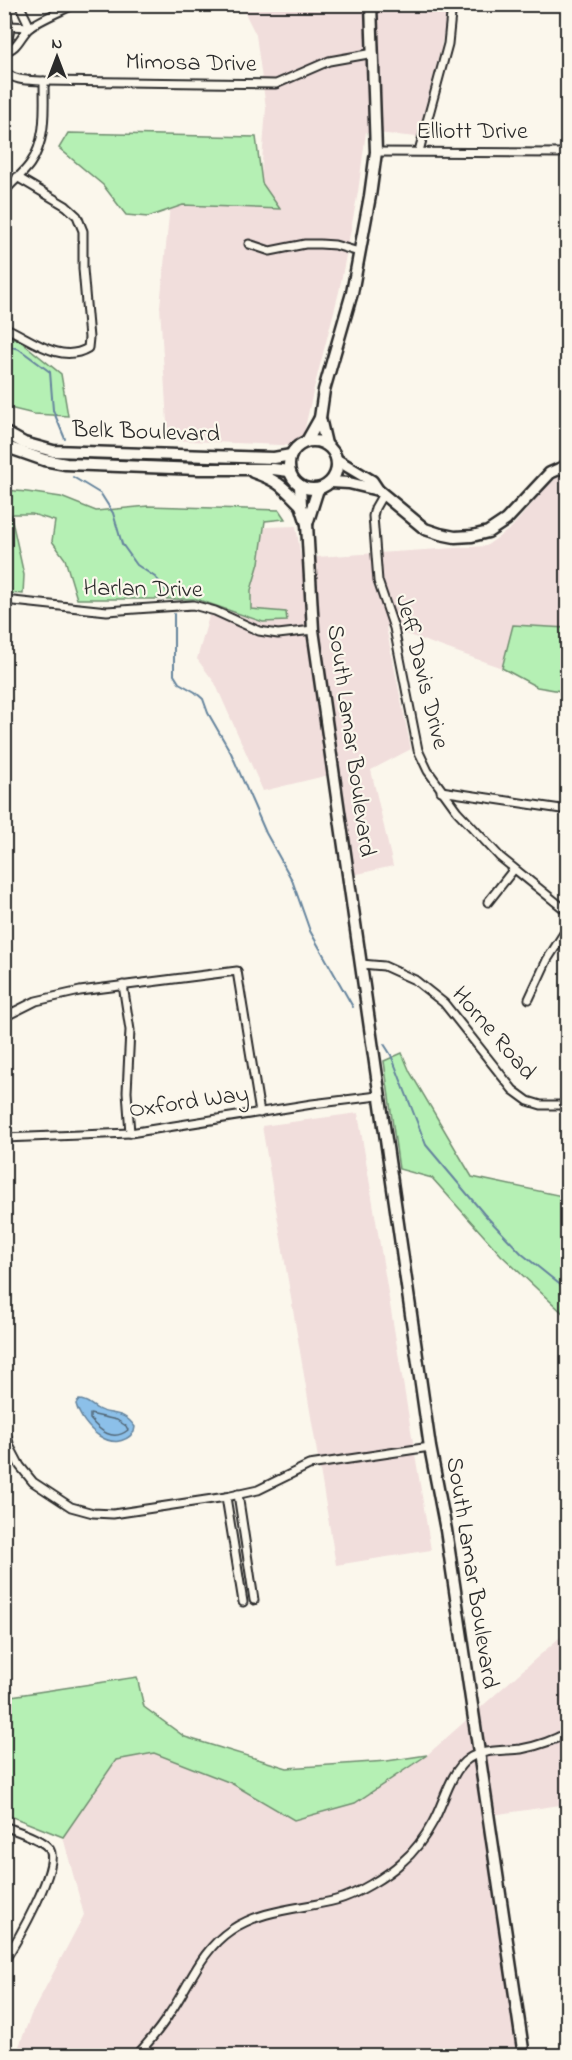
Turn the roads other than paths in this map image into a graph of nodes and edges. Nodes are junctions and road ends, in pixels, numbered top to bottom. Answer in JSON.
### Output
{"nodes":[{"id":1,"x":19,"y":4,"type":"edge"},
{"id":2,"x":75,"y":4,"type":"edge"},
{"id":3,"x":371,"y":4,"type":"edge"},
{"id":4,"x":452,"y":4,"type":"edge"},
{"id":5,"x":4,"y":12,"type":"edge"},
{"id":6,"x":10,"y":26,"type":"junction"},
{"id":7,"x":30,"y":27,"type":"junction"},
{"id":8,"x":4,"y":48,"type":"edge"},
{"id":9,"x":374,"y":53,"type":"junction"},
{"id":10,"x":4,"y":70,"type":"edge"},
{"id":11,"x":44,"y":81,"type":"junction"},
{"id":12,"x":419,"y":151,"type":"junction"},
{"id":13,"x":376,"y":152,"type":"junction"},
{"id":14,"x":567,"y":153,"type":"edge"},
{"id":15,"x":17,"y":177,"type":"junction"},
{"id":16,"x":4,"y":192,"type":"edge"},
{"id":17,"x":249,"y":244,"type":"dead end"},
{"id":18,"x":359,"y":252,"type":"junction"},
{"id":19,"x":4,"y":327,"type":"edge"},
{"id":20,"x":320,"y":418,"type":"junction"},
{"id":21,"x":4,"y":432,"type":"edge"},
{"id":22,"x":307,"y":441,"type":"junction"},
{"id":23,"x":326,"y":444,"type":"junction"},
{"id":24,"x":4,"y":446,"type":"edge"},
{"id":25,"x":291,"y":455,"type":"junction"},
{"id":26,"x":337,"y":460,"type":"junction"},
{"id":27,"x":567,"y":465,"type":"edge"},
{"id":28,"x":241,"y":469,"type":"junction"},
{"id":29,"x":289,"y":471,"type":"junction"},
{"id":30,"x":331,"y":482,"type":"junction"},
{"id":31,"x":300,"y":486,"type":"junction"},
{"id":32,"x":318,"y":489,"type":"junction"},
{"id":33,"x":380,"y":492,"type":"junction"},
{"id":34,"x":301,"y":505,"type":"junction"},
{"id":35,"x":307,"y":524,"type":"junction"},
{"id":36,"x":4,"y":600,"type":"edge"},
{"id":37,"x":313,"y":630,"type":"junction"},
{"id":38,"x":441,"y":791,"type":"junction"},
{"id":39,"x":567,"y":810,"type":"edge"},
{"id":40,"x":514,"y":869,"type":"junction"},
{"id":41,"x":488,"y":902,"type":"dead end"},
{"id":42,"x":567,"y":912,"type":"edge"},
{"id":43,"x":567,"y":927,"type":"edge"},
{"id":44,"x":361,"y":964,"type":"junction"},
{"id":45,"x":123,"y":985,"type":"junction"},
{"id":46,"x":529,"y":999,"type":"dead end"},
{"id":47,"x":4,"y":1017,"type":"edge"},
{"id":48,"x":378,"y":1096,"type":"junction"},
{"id":49,"x":567,"y":1105,"type":"edge"},
{"id":50,"x":260,"y":1113,"type":"junction"},
{"id":51,"x":130,"y":1133,"type":"junction"},
{"id":52,"x":4,"y":1138,"type":"edge"},
{"id":53,"x":4,"y":1425,"type":"edge"},
{"id":54,"x":430,"y":1447,"type":"junction"},
{"id":55,"x":238,"y":1494,"type":"junction"},
{"id":56,"x":226,"y":1497,"type":"junction"},
{"id":57,"x":254,"y":1600,"type":"dead end"},
{"id":58,"x":243,"y":1602,"type":"dead end"},
{"id":59,"x":567,"y":1732,"type":"edge"},
{"id":60,"x":478,"y":1754,"type":"junction"},
{"id":61,"x":4,"y":1826,"type":"edge"},
{"id":62,"x":4,"y":1961,"type":"edge"},
{"id":63,"x":136,"y":2055,"type":"edge"},
{"id":64,"x":524,"y":2055,"type":"edge"}],
"edges":[{"from":1,"to":7,"type":"street"},
{"from":2,"to":7,"type":"street"},
{"from":3,"to":9,"type":"street"},
{"from":4,"to":12,"type":"street"},
{"from":5,"to":6,"type":"street"},
{"from":6,"to":7,"type":"street"},
{"from":6,"to":8,"type":"street"},
{"from":7,"to":8,"type":"street"},
{"from":9,"to":11,"type":"street","name":"Mimosa Drive"},
{"from":9,"to":13,"type":"street"},
{"from":10,"to":11,"type":"street","name":"Mimosa Drive"},
{"from":11,"to":15,"type":"street"},
{"from":12,"to":13,"type":"street","name":"Elliott Drive"},
{"from":12,"to":14,"type":"street","name":"Elliott Drive"},
{"from":13,"to":18,"type":"street"},
{"from":15,"to":16,"type":"street"},
{"from":15,"to":19,"type":"street"},
{"from":17,"to":18,"type":"street"},
{"from":18,"to":20,"type":"street"},
{"from":20,"to":22,"type":"street"},
{"from":20,"to":23,"type":"street"},
{"from":21,"to":25,"type":"street","name":"Belk Boulevard"},
{"from":22,"to":23,"type":"street"},
{"from":22,"to":25,"type":"street"},
{"from":23,"to":26,"type":"street"},
{"from":24,"to":28,"type":"street","name":"Belk Boulevard"},
{"from":25,"to":29,"type":"street"},
{"from":26,"to":30,"type":"street"},
{"from":26,"to":33,"type":"street"},
{"from":27,"to":33,"type":"street"},
{"from":28,"to":29,"type":"street","name":"Belk Boulevard"},
{"from":28,"to":34,"type":"street"},
{"from":29,"to":31,"type":"street"},
{"from":30,"to":32,"type":"street"},
{"from":30,"to":33,"type":"street"},
{"from":31,"to":32,"type":"street"},
{"from":31,"to":34,"type":"street","name":"South Lamar Boulevard"},
{"from":32,"to":35,"type":"street","name":"South Lamar Boulevard"},
{"from":33,"to":38,"type":"street","name":"Jeff Davis Drive"},
{"from":34,"to":35,"type":"street","name":"South Lamar Boulevard"},
{"from":35,"to":37,"type":"street","name":"South Lamar Boulevard"},
{"from":36,"to":37,"type":"street","name":"Harlan Drive"},
{"from":37,"to":44,"type":"street","name":"South Lamar Boulevard"},
{"from":38,"to":39,"type":"street"},
{"from":38,"to":40,"type":"street","name":"Jeff Davis Drive"},
{"from":40,"to":41,"type":"street"},
{"from":40,"to":42,"type":"street","name":"Jeff Davis Drive"},
{"from":43,"to":46,"type":"street"},
{"from":44,"to":48,"type":"street","name":"South Lamar Boulevard"},
{"from":44,"to":49,"type":"street","name":"Horne Road"},
{"from":45,"to":47,"type":"street"},
{"from":45,"to":50,"type":"street"},
{"from":45,"to":51,"type":"street"},
{"from":48,"to":50,"type":"street","name":"Oxford Way"},
{"from":48,"to":54,"type":"street","name":"South Lamar Boulevard"},
{"from":50,"to":51,"type":"street","name":"Oxford Way"},
{"from":51,"to":52,"type":"street","name":"Oxford Way"},
{"from":53,"to":56,"type":"street"},
{"from":54,"to":55,"type":"street"},
{"from":54,"to":60,"type":"street","name":"South Lamar Boulevard"},
{"from":55,"to":56,"type":"street"},
{"from":55,"to":57,"type":"street"},
{"from":56,"to":58,"type":"street"},
{"from":59,"to":60,"type":"street"},
{"from":60,"to":63,"type":"street"},
{"from":60,"to":64,"type":"street","name":"South Lamar Boulevard"},
{"from":61,"to":62,"type":"street"}]}
